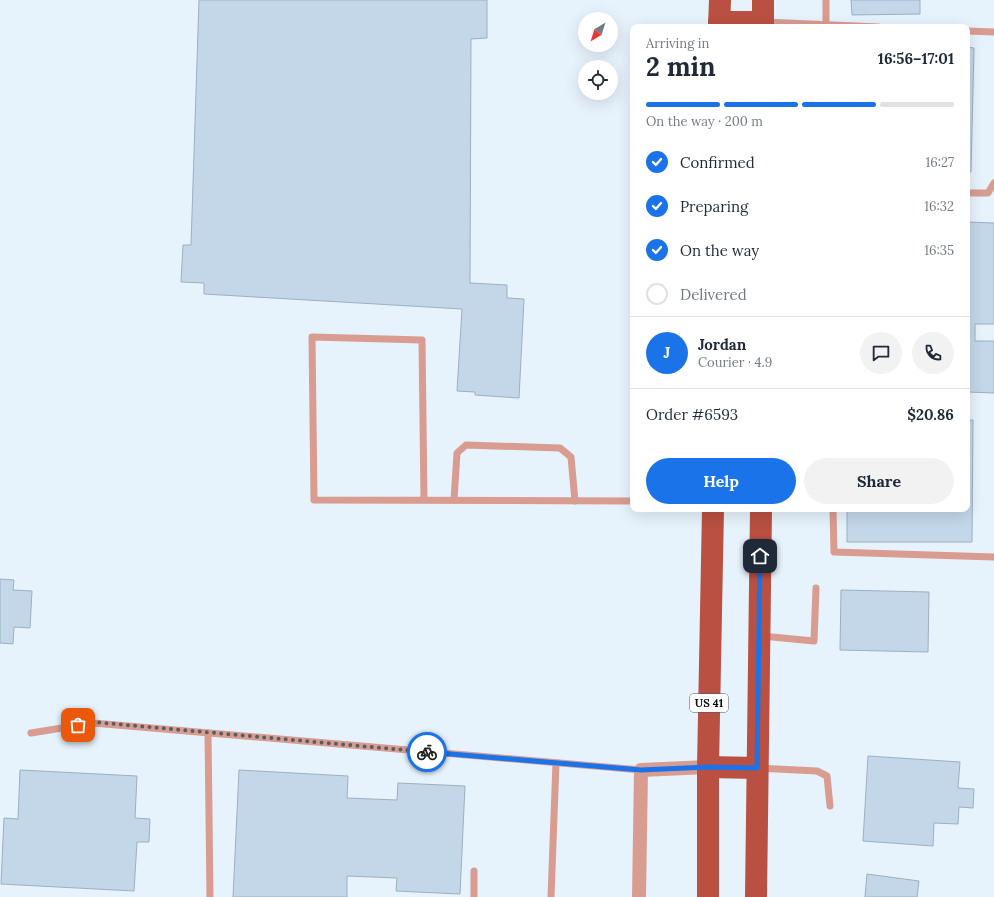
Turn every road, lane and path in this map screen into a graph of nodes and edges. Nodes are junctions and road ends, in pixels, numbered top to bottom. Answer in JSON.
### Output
{"nodes":[{"id":1,"x":720,"y":0,"type":"edge"},
{"id":2,"x":763,"y":0,"type":"edge"},
{"id":3,"x":826,"y":0,"type":"edge"},
{"id":4,"x":719,"y":24,"type":"edge"},
{"id":5,"x":763,"y":24,"type":"edge"},
{"id":6,"x":826,"y":24,"type":"edge"},
{"id":7,"x":970,"y":31,"type":"edge"},
{"id":8,"x":994,"y":32,"type":"edge"},
{"id":9,"x":994,"y":183,"type":"edge"},
{"id":10,"x":970,"y":193,"type":"edge"},
{"id":11,"x":991,"y":195,"type":"edge"},
{"id":12,"x":424,"y":500,"type":"junction"},
{"id":13,"x":454,"y":500,"type":"junction"},
{"id":14,"x":575,"y":501,"type":"junction"},
{"id":15,"x":630,"y":501,"type":"edge"},
{"id":16,"x":713,"y":512,"type":"edge"},
{"id":17,"x":761,"y":512,"type":"edge"},
{"id":18,"x":833,"y":512,"type":"edge"},
{"id":19,"x":994,"y":557,"type":"edge"},
{"id":20,"x":816,"y":588,"type":"dead end"},
{"id":21,"x":759,"y":636,"type":"junction"},
{"id":22,"x":31,"y":733,"type":"dead end"},
{"id":23,"x":208,"y":733,"type":"junction"},
{"id":24,"x":556,"y":763,"type":"junction"},
{"id":25,"x":708,"y":767,"type":"junction"},
{"id":26,"x":757,"y":768,"type":"junction"},
{"id":27,"x":641,"y":770,"type":"junction"},
{"id":28,"x":830,"y":806,"type":"dead end"},
{"id":29,"x":474,"y":871,"type":"dead end"},
{"id":30,"x":210,"y":897,"type":"edge"},
{"id":31,"x":474,"y":897,"type":"edge"},
{"id":32,"x":551,"y":897,"type":"edge"},
{"id":33,"x":639,"y":897,"type":"edge"},
{"id":34,"x":708,"y":897,"type":"edge"},
{"id":35,"x":756,"y":897,"type":"edge"}],
"edges":[{"from":1,"to":4,"type":"main road"},
{"from":2,"to":5,"type":"main road"},
{"from":3,"to":6,"type":"lane"},
{"from":7,"to":8,"type":"lane"},
{"from":9,"to":11,"type":"lane"},
{"from":10,"to":11,"type":"lane"},
{"from":12,"to":12,"type":"lane"},
{"from":12,"to":13,"type":"lane"},
{"from":13,"to":14,"type":"lane"},
{"from":13,"to":14,"type":"lane"},
{"from":14,"to":15,"type":"lane"},
{"from":16,"to":25,"type":"main road","number":"US 41"},
{"from":17,"to":21,"type":"main road"},
{"from":18,"to":19,"type":"lane"},
{"from":20,"to":21,"type":"lane"},
{"from":21,"to":26,"type":"main road"},
{"from":22,"to":23,"type":"lane"},
{"from":23,"to":24,"type":"lane"},
{"from":23,"to":30,"type":"lane"},
{"from":24,"to":27,"type":"lane"},
{"from":24,"to":32,"type":"lane"},
{"from":25,"to":26,"type":"main road"},
{"from":25,"to":27,"type":"street"},
{"from":25,"to":34,"type":"main road","number":"US 41"},
{"from":26,"to":28,"type":"lane"},
{"from":26,"to":35,"type":"main road"},
{"from":27,"to":33,"type":"street"},
{"from":29,"to":31,"type":"lane"}]}
